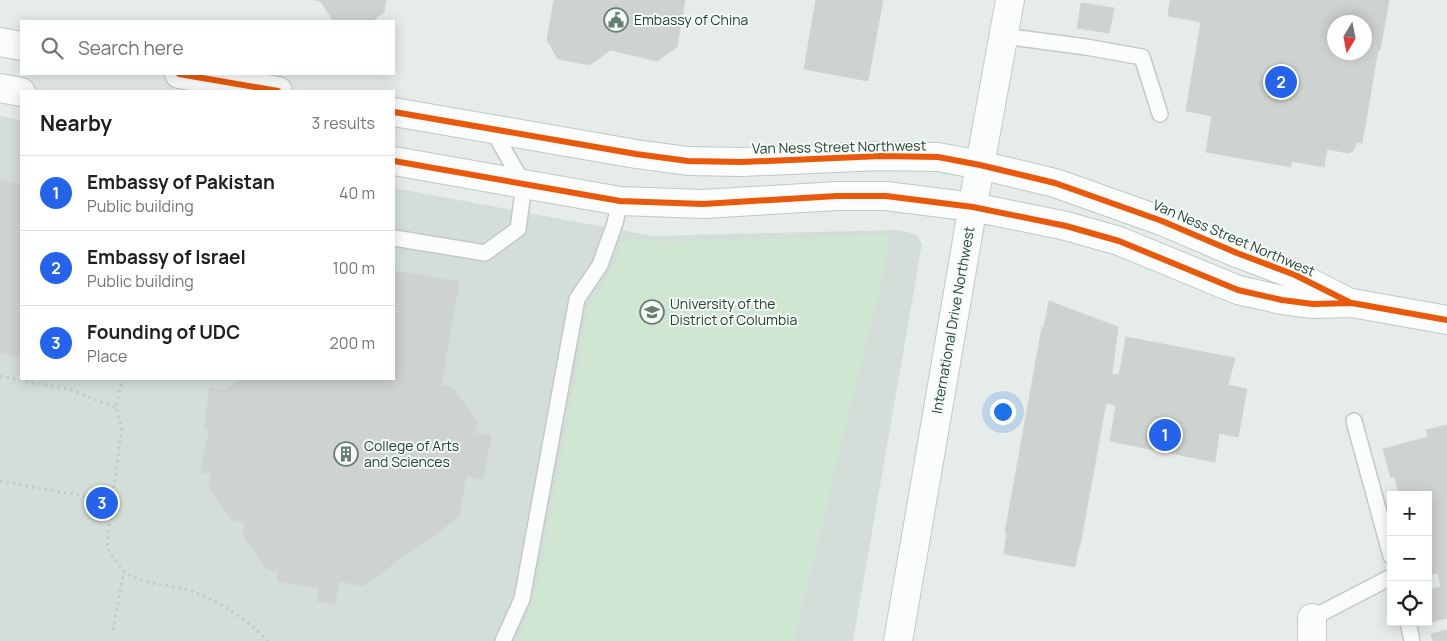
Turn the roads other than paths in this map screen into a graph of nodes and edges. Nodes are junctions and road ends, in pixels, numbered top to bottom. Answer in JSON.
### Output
{"nodes":[{"id":1,"x":1010,"y":0,"type":"edge"},
{"id":2,"x":1004,"y":36,"type":"junction"},
{"id":3,"x":0,"y":42,"type":"edge"},
{"id":4,"x":20,"y":46,"type":"edge"},
{"id":5,"x":185,"y":75,"type":"edge"},
{"id":6,"x":0,"y":88,"type":"edge"},
{"id":7,"x":272,"y":90,"type":"edge"},
{"id":8,"x":20,"y":92,"type":"edge"},
{"id":9,"x":395,"y":112,"type":"edge"},
{"id":10,"x":1160,"y":114,"type":"dead end"},
{"id":11,"x":492,"y":129,"type":"junction"},
{"id":12,"x":395,"y":161,"type":"edge"},
{"id":13,"x":980,"y":165,"type":"junction"},
{"id":14,"x":524,"y":185,"type":"junction"},
{"id":15,"x":620,"y":201,"type":"junction"},
{"id":16,"x":973,"y":207,"type":"junction"},
{"id":17,"x":395,"y":238,"type":"edge"},
{"id":18,"x":1352,"y":303,"type":"junction"},
{"id":19,"x":1447,"y":320,"type":"edge"},
{"id":20,"x":1354,"y":421,"type":"dead end"},
{"id":21,"x":1387,"y":541,"type":"edge"},
{"id":22,"x":1387,"y":579,"type":"edge"},
{"id":23,"x":1409,"y":626,"type":"edge"},
{"id":24,"x":1312,"y":629,"type":"edge"},
{"id":25,"x":503,"y":641,"type":"edge"},
{"id":26,"x":898,"y":641,"type":"edge"},
{"id":27,"x":1412,"y":641,"type":"edge"}],
"edges":[{"from":1,"to":2,"type":"main road","name":"International Drive Northwest"},
{"from":2,"to":10,"type":"lane"},
{"from":2,"to":13,"type":"main road","name":"International Drive Northwest"},
{"from":3,"to":4,"type":"main road"},
{"from":5,"to":7,"type":"main road"},
{"from":6,"to":8,"type":"main road"},
{"from":9,"to":11,"type":"main road","name":"Van Ness Street Northwest"},
{"from":11,"to":13,"type":"main road","name":"Van Ness Street Northwest"},
{"from":11,"to":14,"type":"lane"},
{"from":12,"to":14,"type":"main road","name":"Van Ness Street Northwest"},
{"from":13,"to":16,"type":"main road","name":"International Drive Northwest"},
{"from":13,"to":18,"type":"main road","name":"Van Ness Street Northwest"},
{"from":14,"to":15,"type":"main road","name":"Van Ness Street Northwest"},
{"from":14,"to":17,"type":"lane"},
{"from":15,"to":16,"type":"main road","name":"Van Ness Street Northwest"},
{"from":15,"to":25,"type":"lane"},
{"from":16,"to":18,"type":"main road","name":"Van Ness Street Northwest"},
{"from":16,"to":26,"type":"main road","name":"International Drive Northwest"},
{"from":18,"to":19,"type":"main road","name":"Van Ness Street Northwest"},
{"from":20,"to":21,"type":"lane"},
{"from":22,"to":24,"type":"lane"},
{"from":23,"to":27,"type":"lane"}]}
